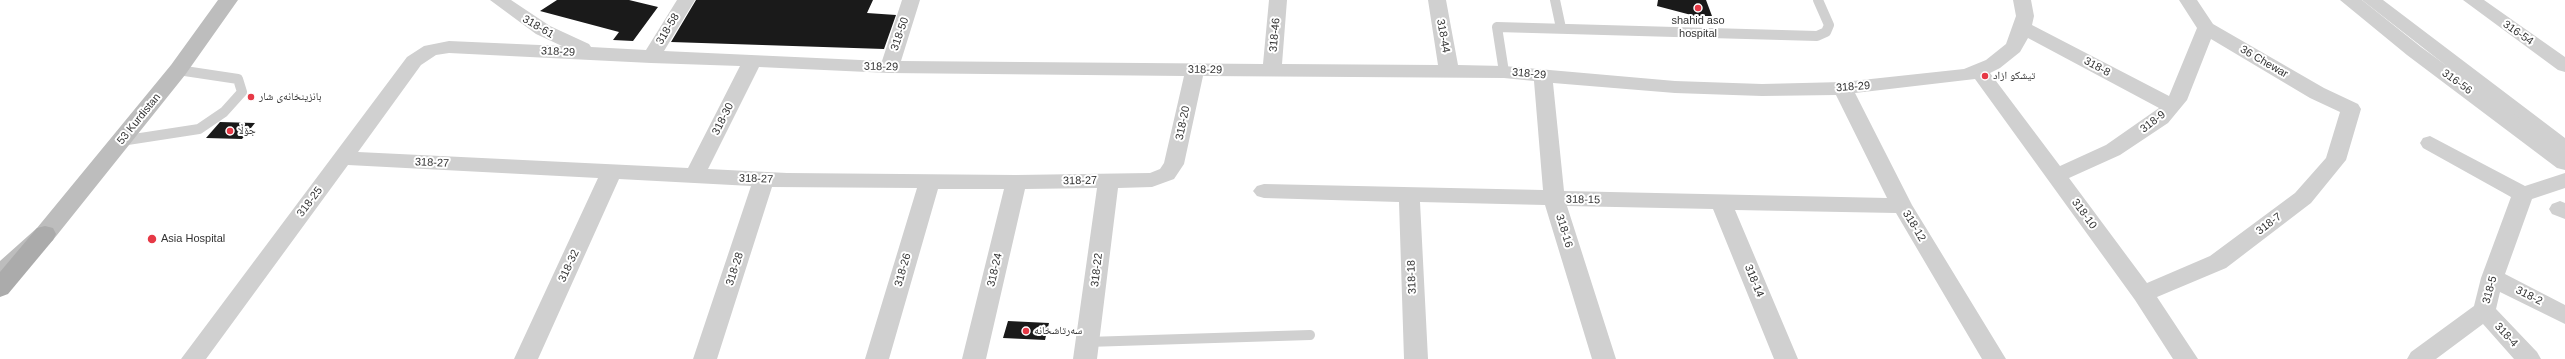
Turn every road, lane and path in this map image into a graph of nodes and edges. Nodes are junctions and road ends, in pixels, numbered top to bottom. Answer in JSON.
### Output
{"nodes":[{"id":1,"x":228,"y":0,"type":"edge"},
{"id":2,"x":499,"y":0,"type":"edge"},
{"id":3,"x":686,"y":0,"type":"edge"},
{"id":4,"x":912,"y":0,"type":"edge"},
{"id":5,"x":1278,"y":0,"type":"edge"},
{"id":6,"x":1437,"y":0,"type":"edge"},
{"id":7,"x":1555,"y":0,"type":"edge"},
{"id":8,"x":1818,"y":0,"type":"edge"},
{"id":9,"x":2022,"y":0,"type":"edge"},
{"id":10,"x":2188,"y":0,"type":"edge"},
{"id":11,"x":2350,"y":0,"type":"edge"},
{"id":12,"x":2371,"y":0,"type":"edge"},
{"id":13,"x":2472,"y":0,"type":"edge"},
{"id":14,"x":1561,"y":28,"type":"junction"},
{"id":15,"x":2022,"y":28,"type":"junction"},
{"id":16,"x":2206,"y":28,"type":"junction"},
{"id":17,"x":431,"y":50,"type":"joint"},
{"id":18,"x":628,"y":56,"type":"junction"},
{"id":19,"x":651,"y":57,"type":"junction"},
{"id":20,"x":752,"y":62,"type":"junction"},
{"id":21,"x":2565,"y":66,"type":"edge"},
{"id":22,"x":889,"y":67,"type":"junction"},
{"id":23,"x":178,"y":70,"type":"junction"},
{"id":24,"x":1194,"y":70,"type":"junction"},
{"id":25,"x":1272,"y":71,"type":"junction"},
{"id":26,"x":1979,"y":71,"type":"junction"},
{"id":27,"x":1449,"y":72,"type":"junction"},
{"id":28,"x":1504,"y":72,"type":"junction"},
{"id":29,"x":1543,"y":75,"type":"junction"},
{"id":30,"x":1843,"y":88,"type":"junction"},
{"id":31,"x":2172,"y":106,"type":"junction"},
{"id":32,"x":2351,"y":109,"type":"joint"},
{"id":33,"x":120,"y":142,"type":"junction"},
{"id":34,"x":2430,"y":143,"type":"dead end"},
{"id":35,"x":2565,"y":148,"type":"edge"},
{"id":36,"x":344,"y":158,"type":"junction"},
{"id":37,"x":2565,"y":162,"type":"edge"},
{"id":38,"x":611,"y":172,"type":"junction"},
{"id":39,"x":1167,"y":174,"type":"joint"},
{"id":40,"x":694,"y":176,"type":"junction"},
{"id":41,"x":2056,"y":176,"type":"junction"},
{"id":42,"x":764,"y":179,"type":"junction"},
{"id":43,"x":2565,"y":180,"type":"edge"},
{"id":44,"x":1108,"y":181,"type":"junction"},
{"id":45,"x":929,"y":182,"type":"junction"},
{"id":46,"x":1016,"y":182,"type":"junction"},
{"id":47,"x":1264,"y":190,"type":"dead end"},
{"id":48,"x":2523,"y":194,"type":"junction"},
{"id":49,"x":1409,"y":195,"type":"junction"},
{"id":50,"x":1554,"y":199,"type":"junction"},
{"id":51,"x":1721,"y":202,"type":"junction"},
{"id":52,"x":1902,"y":206,"type":"junction"},
{"id":53,"x":45,"y":234,"type":"junction"},
{"id":54,"x":0,"y":266,"type":"edge"},
{"id":55,"x":0,"y":275,"type":"edge"},
{"id":56,"x":2492,"y":278,"type":"junction"},
{"id":57,"x":0,"y":288,"type":"edge"},
{"id":58,"x":2143,"y":294,"type":"junction"},
{"id":59,"x":2484,"y":312,"type":"junction"},
{"id":60,"x":2565,"y":315,"type":"edge"},
{"id":61,"x":1310,"y":335,"type":"dead end"},
{"id":62,"x":1086,"y":351,"type":"edge"},
{"id":63,"x":194,"y":359,"type":"edge"},
{"id":64,"x":526,"y":359,"type":"edge"},
{"id":65,"x":705,"y":359,"type":"edge"},
{"id":66,"x":878,"y":359,"type":"edge"},
{"id":67,"x":974,"y":359,"type":"edge"},
{"id":68,"x":1416,"y":359,"type":"edge"},
{"id":69,"x":1604,"y":359,"type":"edge"},
{"id":70,"x":1786,"y":359,"type":"edge"},
{"id":71,"x":1994,"y":359,"type":"edge"},
{"id":72,"x":2186,"y":359,"type":"edge"},
{"id":73,"x":2419,"y":359,"type":"edge"},
{"id":74,"x":2529,"y":359,"type":"edge"}],
"edges":[{"from":1,"to":23,"type":"main road","name":"53 Kurdistan"},
{"from":2,"to":18,"type":"street","name":"318-61"},
{"from":3,"to":19,"type":"street","name":"318-58"},
{"from":4,"to":22,"type":"street","name":"318-50"},
{"from":5,"to":25,"type":"street","name":"318-46"},
{"from":6,"to":27,"type":"street","name":"318-44"},
{"from":7,"to":14,"type":"lane"},
{"from":8,"to":14,"type":"lane"},
{"from":9,"to":15,"type":"street","name":"318-29"},
{"from":10,"to":16,"type":"street","name":"36 Chewar"},
{"from":11,"to":37,"type":"street","name":"316-56"},
{"from":12,"to":35,"type":"street"},
{"from":13,"to":21,"type":"street","name":"316-54"},
{"from":14,"to":28,"type":"lane"},
{"from":15,"to":26,"type":"street","name":"318-29"},
{"from":15,"to":31,"type":"street","name":"318-8"},
{"from":16,"to":31,"type":"street","name":"318-9"},
{"from":16,"to":32,"type":"street","name":"36 Chewar"},
{"from":17,"to":18,"type":"street","name":"318-29"},
{"from":17,"to":36,"type":"street","name":"318-25"},
{"from":18,"to":19,"type":"street","name":"318-29"},
{"from":19,"to":20,"type":"street","name":"318-29"},
{"from":20,"to":22,"type":"street","name":"318-29"},
{"from":20,"to":40,"type":"street","name":"318-30"},
{"from":22,"to":24,"type":"street","name":"318-29"},
{"from":23,"to":33,"type":"main road","name":"53 Kurdistan"},
{"from":23,"to":33,"type":"lane"},
{"from":24,"to":25,"type":"street","name":"318-29"},
{"from":24,"to":39,"type":"street","name":"318-20"},
{"from":25,"to":27,"type":"street","name":"318-29"},
{"from":26,"to":30,"type":"street","name":"318-29"},
{"from":26,"to":41,"type":"street","name":"318-10"},
{"from":27,"to":28,"type":"street","name":"318-29"},
{"from":28,"to":29,"type":"street","name":"318-29"},
{"from":29,"to":30,"type":"street","name":"318-29"},
{"from":29,"to":50,"type":"street","name":"318-16"},
{"from":30,"to":52,"type":"street","name":"318-12"},
{"from":31,"to":41,"type":"street","name":"318-9"},
{"from":32,"to":58,"type":"street","name":"318-7"},
{"from":33,"to":53,"type":"main road","name":"53 Kurdistan"},
{"from":34,"to":48,"type":"street"},
{"from":36,"to":38,"type":"street","name":"318-27"},
{"from":36,"to":63,"type":"street","name":"318-25"},
{"from":38,"to":40,"type":"street","name":"318-27"},
{"from":38,"to":64,"type":"street","name":"318-32"},
{"from":39,"to":44,"type":"street","name":"318-27"},
{"from":40,"to":42,"type":"street","name":"318-27"},
{"from":41,"to":58,"type":"street","name":"318-10"},
{"from":42,"to":45,"type":"street","name":"318-27"},
{"from":42,"to":65,"type":"street","name":"318-28"},
{"from":43,"to":48,"type":"street"},
{"from":44,"to":46,"type":"street","name":"318-27"},
{"from":44,"to":62,"type":"street","name":"318-22"},
{"from":45,"to":46,"type":"street","name":"318-27"},
{"from":45,"to":66,"type":"street","name":"318-26"},
{"from":46,"to":67,"type":"street","name":"318-24"},
{"from":47,"to":49,"type":"street","name":"318-15"},
{"from":48,"to":56,"type":"street","name":"318-5"},
{"from":49,"to":50,"type":"street","name":"318-15"},
{"from":49,"to":68,"type":"street","name":"318-18"},
{"from":50,"to":51,"type":"street","name":"318-15"},
{"from":50,"to":69,"type":"street","name":"318-16"},
{"from":51,"to":52,"type":"street","name":"318-15"},
{"from":51,"to":70,"type":"street","name":"318-14"},
{"from":52,"to":71,"type":"street","name":"318-12"},
{"from":53,"to":54,"type":"main road","name":"53 Kurdistan"},
{"from":53,"to":55,"type":"main road","name":"53 Kurdistan"},
{"from":53,"to":57,"type":"main road"},
{"from":56,"to":59,"type":"street","name":"318-5"},
{"from":56,"to":60,"type":"street","name":"318-2"},
{"from":58,"to":72,"type":"street","name":"318-10"},
{"from":59,"to":73,"type":"street","name":"318-5"},
{"from":59,"to":74,"type":"street","name":"318-4"},
{"from":61,"to":62,"type":"lane"}]}
